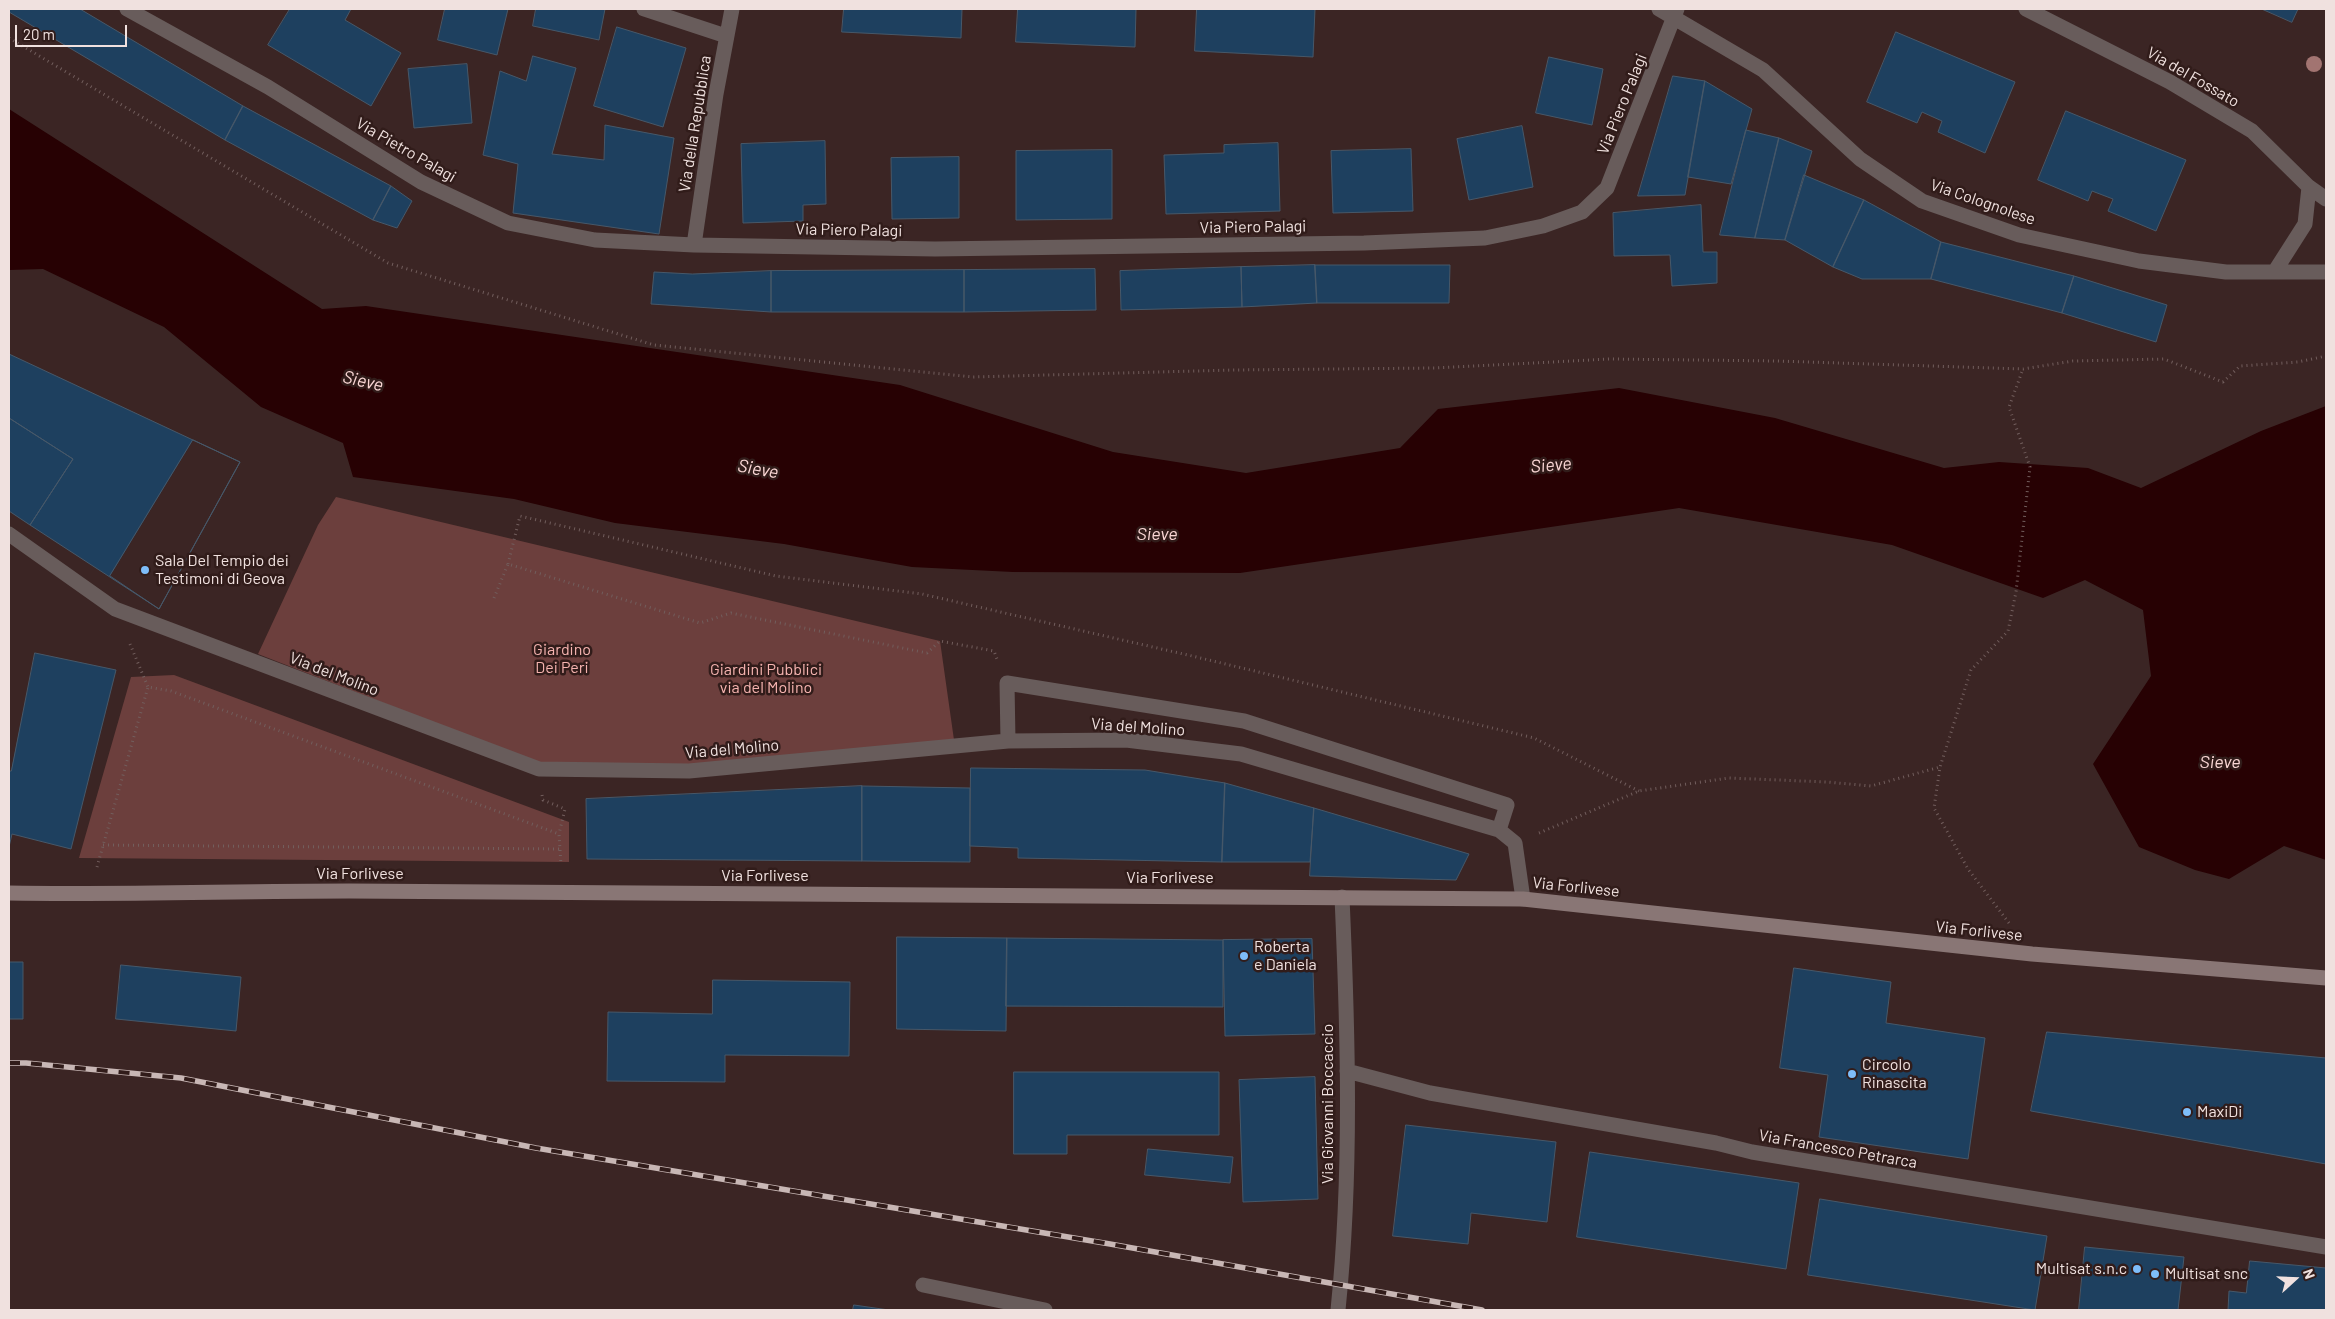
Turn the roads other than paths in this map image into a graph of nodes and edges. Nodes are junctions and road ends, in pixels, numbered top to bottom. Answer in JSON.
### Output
{"nodes":[{"id":1,"x":127,"y":9,"type":"edge"},
{"id":2,"x":644,"y":9,"type":"edge"},
{"id":3,"x":732,"y":9,"type":"edge"},
{"id":4,"x":1659,"y":9,"type":"edge"},
{"id":5,"x":2026,"y":9,"type":"edge"},
{"id":6,"x":1676,"y":13,"type":"edge"},
{"id":7,"x":726,"y":36,"type":"junction"},
{"id":8,"x":2309,"y":187,"type":"junction"},
{"id":9,"x":2326,"y":199,"type":"edge"},
{"id":10,"x":694,"y":245,"type":"junction"},
{"id":11,"x":2275,"y":271,"type":"junction"},
{"id":12,"x":2326,"y":272,"type":"edge"},
{"id":13,"x":9,"y":534,"type":"edge"},
{"id":14,"x":1008,"y":741,"type":"junction"},
{"id":15,"x":1499,"y":830,"type":"junction"},
{"id":16,"x":9,"y":893,"type":"edge"},
{"id":17,"x":1342,"y":897,"type":"junction"},
{"id":18,"x":1524,"y":899,"type":"junction"},
{"id":19,"x":2326,"y":978,"type":"edge"},
{"id":20,"x":1347,"y":1071,"type":"junction"},
{"id":21,"x":2326,"y":1248,"type":"edge"},
{"id":22,"x":923,"y":1284,"type":"dead end"},
{"id":23,"x":1045,"y":1310,"type":"edge"},
{"id":24,"x":1338,"y":1310,"type":"edge"}],
"edges":[{"from":1,"to":10,"type":"street","name":"Via Pietro Palagi"},
{"from":2,"to":7,"type":"street"},
{"from":3,"to":7,"type":"street","name":"Via della Repubblica"},
{"from":4,"to":6,"type":"street","name":"Via Colognolese"},
{"from":5,"to":8,"type":"street","name":"Via del Fossato"},
{"from":6,"to":10,"type":"street","name":"Via Piero Palagi"},
{"from":6,"to":11,"type":"street","name":"Via Colognolese"},
{"from":7,"to":10,"type":"street","name":"Via della Repubblica"},
{"from":8,"to":9,"type":"street","name":"Via del Fossato"},
{"from":8,"to":11,"type":"street"},
{"from":11,"to":12,"type":"street","name":"Via Colognolese"},
{"from":13,"to":14,"type":"street","name":"Via del Molino"},
{"from":14,"to":15,"type":"street","name":"Via del Molino"},
{"from":14,"to":15,"type":"street"},
{"from":15,"to":18,"type":"street"},
{"from":16,"to":17,"type":"street","name":"Via Forlivese"},
{"from":17,"to":18,"type":"street","name":"Via Forlivese"},
{"from":17,"to":20,"type":"street","name":"Via Giovanni Boccaccio"},
{"from":18,"to":19,"type":"street","name":"Via Forlivese"},
{"from":20,"to":21,"type":"street","name":"Via Francesco Petrarca"},
{"from":20,"to":24,"type":"street","name":"Via Giovanni Boccaccio"},
{"from":22,"to":23,"type":"street"}]}
